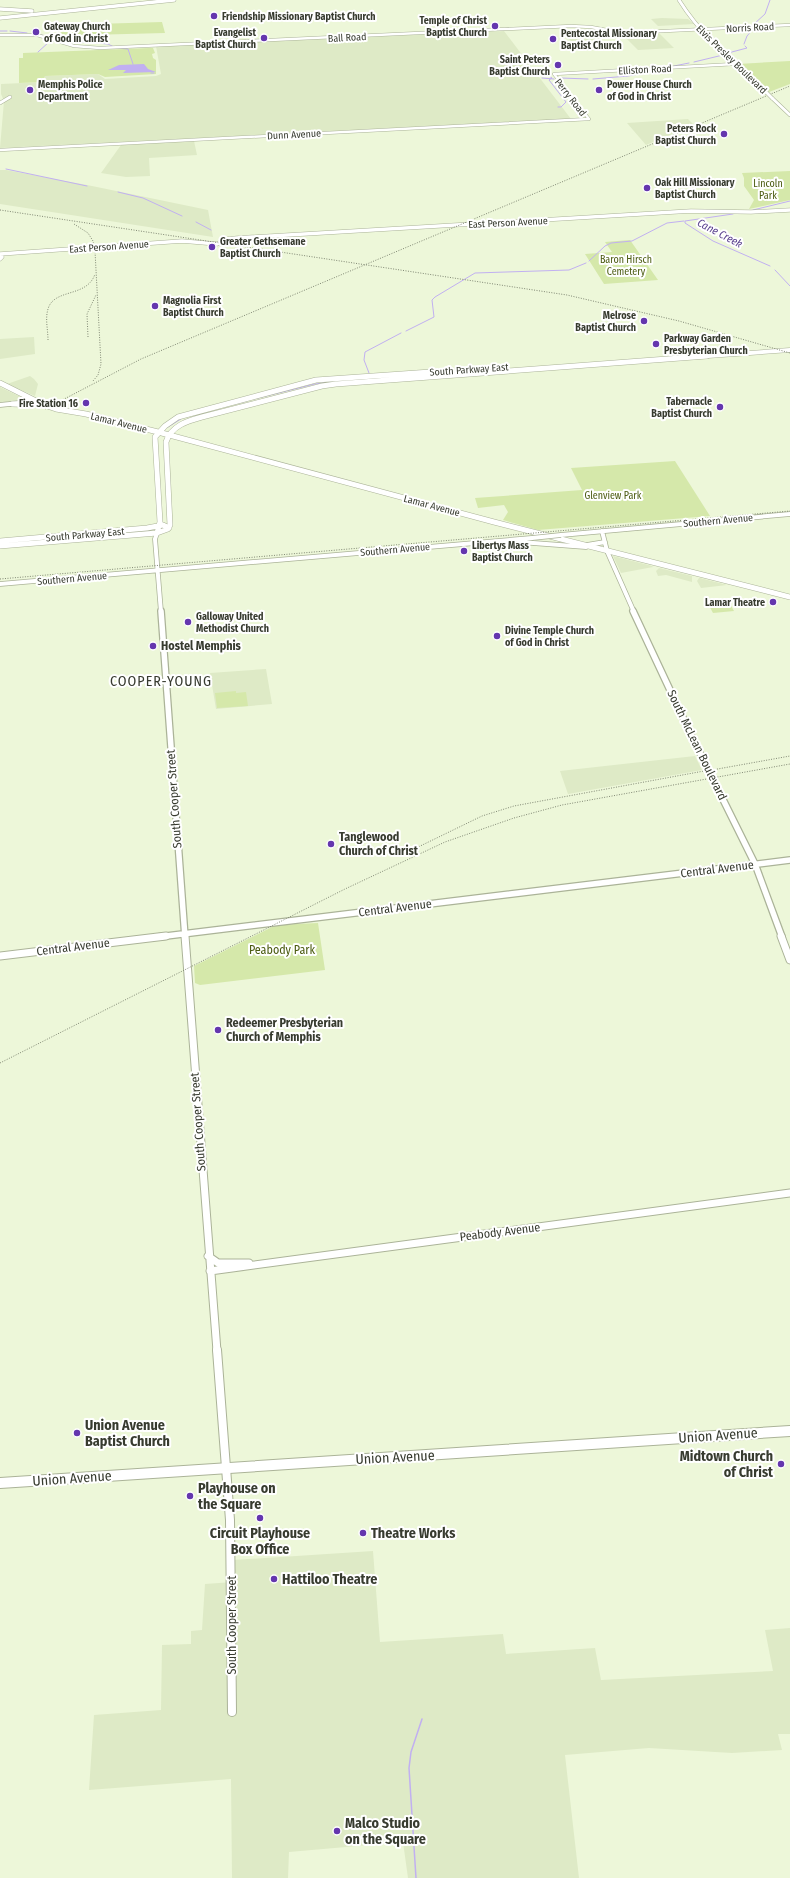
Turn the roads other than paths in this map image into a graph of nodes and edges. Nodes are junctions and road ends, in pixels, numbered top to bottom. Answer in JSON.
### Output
{"nodes":[{"id":1,"x":156,"y":0,"type":"edge"},
{"id":2,"x":174,"y":0,"type":"edge"},
{"id":3,"x":679,"y":0,"type":"edge"},
{"id":4,"x":0,"y":8,"type":"edge"},
{"id":5,"x":61,"y":10,"type":"junction"},
{"id":6,"x":0,"y":14,"type":"edge"},
{"id":7,"x":31,"y":16,"type":"junction"},
{"id":8,"x":0,"y":19,"type":"edge"},
{"id":9,"x":790,"y":25,"type":"edge"},
{"id":10,"x":700,"y":29,"type":"junction"},
{"id":11,"x":614,"y":32,"type":"joint"},
{"id":12,"x":0,"y":35,"type":"edge"},
{"id":13,"x":735,"y":64,"type":"junction"},
{"id":14,"x":554,"y":74,"type":"joint"},
{"id":15,"x":4,"y":96,"type":"dead end"},
{"id":16,"x":0,"y":99,"type":"edge"},
{"id":17,"x":0,"y":103,"type":"edge"},
{"id":18,"x":583,"y":112,"type":"junction"},
{"id":19,"x":790,"y":115,"type":"edge"},
{"id":20,"x":589,"y":119,"type":"joint"},
{"id":21,"x":577,"y":120,"type":"junction"},
{"id":22,"x":0,"y":150,"type":"edge"},
{"id":23,"x":790,"y":210,"type":"edge"},
{"id":24,"x":0,"y":254,"type":"edge"},
{"id":25,"x":0,"y":258,"type":"edge"},
{"id":26,"x":790,"y":346,"type":"edge"},
{"id":27,"x":790,"y":350,"type":"edge"},
{"id":28,"x":0,"y":383,"type":"edge"},
{"id":29,"x":38,"y":401,"type":"junction"},
{"id":30,"x":12,"y":404,"type":"junction"},
{"id":31,"x":0,"y":405,"type":"edge"},
{"id":32,"x":48,"y":406,"type":"junction"},
{"id":33,"x":75,"y":411,"type":"junction"},
{"id":34,"x":161,"y":429,"type":"junction"},
{"id":35,"x":148,"y":430,"type":"junction"},
{"id":36,"x":171,"y":433,"type":"junction"},
{"id":37,"x":790,"y":514,"type":"edge"},
{"id":38,"x":159,"y":526,"type":"junction"},
{"id":39,"x":170,"y":528,"type":"junction"},
{"id":40,"x":602,"y":531,"type":"junction"},
{"id":41,"x":587,"y":532,"type":"junction"},
{"id":42,"x":157,"y":533,"type":"junction"},
{"id":43,"x":500,"y":540,"type":"junction"},
{"id":44,"x":605,"y":540,"type":"junction"},
{"id":45,"x":0,"y":541,"type":"edge"},
{"id":46,"x":581,"y":544,"type":"junction"},
{"id":47,"x":0,"y":546,"type":"edge"},
{"id":48,"x":590,"y":547,"type":"junction"},
{"id":49,"x":607,"y":551,"type":"junction"},
{"id":50,"x":158,"y":570,"type":"junction"},
{"id":51,"x":0,"y":584,"type":"edge"},
{"id":52,"x":790,"y":597,"type":"edge"},
{"id":53,"x":790,"y":860,"type":"edge"},
{"id":54,"x":755,"y":864,"type":"junction"},
{"id":55,"x":184,"y":933,"type":"junction"},
{"id":56,"x":0,"y":956,"type":"edge"},
{"id":57,"x":790,"y":960,"type":"edge"},
{"id":58,"x":790,"y":1193,"type":"edge"},
{"id":59,"x":208,"y":1256,"type":"junction"},
{"id":60,"x":258,"y":1265,"type":"junction"},
{"id":61,"x":210,"y":1271,"type":"junction"},
{"id":62,"x":790,"y":1431,"type":"edge"},
{"id":63,"x":226,"y":1467,"type":"junction"},
{"id":64,"x":0,"y":1483,"type":"edge"},
{"id":65,"x":232,"y":1712,"type":"dead end"}],
"edges":[{"from":1,"to":5,"type":"highway"},
{"from":2,"to":7,"type":"highway"},
{"from":3,"to":10,"type":"main road","name":"Elvis Presley Boulevard"},
{"from":4,"to":5,"type":"highway"},
{"from":5,"to":6,"type":"highway"},
{"from":7,"to":8,"type":"highway"},
{"from":7,"to":8,"type":"highway"},
{"from":9,"to":10,"type":"main road","name":"Norris Road"},
{"from":10,"to":11,"type":"main road","name":"Norris Road"},
{"from":10,"to":13,"type":"main road","name":"Elvis Presley Boulevard"},
{"from":11,"to":12,"type":"main road","name":"Ball Road"},
{"from":13,"to":14,"type":"main road","name":"Elliston Road"},
{"from":13,"to":19,"type":"main road","name":"Elvis Presley Boulevard","bridge":true},
{"from":14,"to":18,"type":"main road","name":"Perry Road"},
{"from":15,"to":17,"type":"main road"},
{"from":16,"to":17,"type":"main road"},
{"from":18,"to":20,"type":"main road","name":"Perry Road"},
{"from":18,"to":21,"type":"main road"},
{"from":20,"to":21,"type":"main road","name":"Dunn Avenue"},
{"from":21,"to":22,"type":"main road","name":"Dunn Avenue"},
{"from":23,"to":24,"type":"main road","name":"East Person Avenue"},
{"from":24,"to":25,"type":"main road"},
{"from":26,"to":34,"type":"main road","name":"South Parkway East"},
{"from":27,"to":36,"type":"main road","name":"South Parkway East"},
{"from":28,"to":29,"type":"main road","name":"Lamar Avenue"},
{"from":29,"to":30,"type":"main road"},
{"from":29,"to":32,"type":"main road","name":"Lamar Avenue"},
{"from":29,"to":33,"type":"main road","name":"Lamar Avenue"},
{"from":30,"to":31,"type":"main road"},
{"from":30,"to":32,"type":"main road"},
{"from":32,"to":33,"type":"main road","name":"Lamar Avenue"},
{"from":33,"to":35,"type":"main road","name":"Lamar Avenue"},
{"from":34,"to":35,"type":"main road","name":"Lamar Avenue"},
{"from":34,"to":35,"type":"main road"},
{"from":34,"to":36,"type":"main road","name":"Lamar Avenue"},
{"from":34,"to":38,"type":"main road"},
{"from":36,"to":39,"type":"main road"},
{"from":36,"to":46,"type":"main road","name":"Lamar Avenue"},
{"from":37,"to":40,"type":"main road","name":"Southern Avenue"},
{"from":38,"to":39,"type":"main road","name":"South Parkway East"},
{"from":38,"to":42,"type":"main road"},
{"from":38,"to":45,"type":"main road","name":"South Parkway East"},
{"from":39,"to":42,"type":"main road","name":"South Parkway East"},
{"from":40,"to":41,"type":"main road","name":"Southern Avenue"},
{"from":40,"to":44,"type":"main road","name":"South McLean Boulevard"},
{"from":41,"to":43,"type":"main road","name":"Southern Avenue","bridge":true},
{"from":41,"to":44,"type":"main road"},
{"from":42,"to":47,"type":"main road","name":"South Parkway East"},
{"from":42,"to":50,"type":"main road","name":"South Cooper Street"},
{"from":43,"to":48,"type":"main road"},
{"from":43,"to":50,"type":"main road","name":"Southern Avenue"},
{"from":44,"to":46,"type":"main road"},
{"from":44,"to":49,"type":"main road","name":"South McLean Boulevard"},
{"from":46,"to":48,"type":"main road","name":"Lamar Avenue"},
{"from":48,"to":49,"type":"main road","name":"Lamar Avenue"},
{"from":49,"to":52,"type":"main road","name":"Lamar Avenue"},
{"from":49,"to":54,"type":"main road","name":"South McLean Boulevard"},
{"from":50,"to":51,"type":"main road","name":"Southern Avenue"},
{"from":50,"to":55,"type":"main road","name":"South Cooper Street"},
{"from":53,"to":54,"type":"main road","name":"Central Avenue"},
{"from":54,"to":55,"type":"main road","name":"Central Avenue"},
{"from":54,"to":57,"type":"main road","name":"South McLean Boulevard"},
{"from":55,"to":56,"type":"main road","name":"Central Avenue"},
{"from":55,"to":59,"type":"main road","name":"South Cooper Street"},
{"from":58,"to":60,"type":"main road","name":"Peabody Avenue"},
{"from":59,"to":60,"type":"main road"},
{"from":59,"to":61,"type":"main road","name":"South Cooper Street"},
{"from":60,"to":61,"type":"main road","name":"Peabody Avenue"},
{"from":61,"to":63,"type":"main road","name":"South Cooper Street"},
{"from":62,"to":63,"type":"main road","name":"Union Avenue"},
{"from":63,"to":64,"type":"main road","name":"Union Avenue"},
{"from":63,"to":65,"type":"main road","name":"South Cooper Street"}]}
